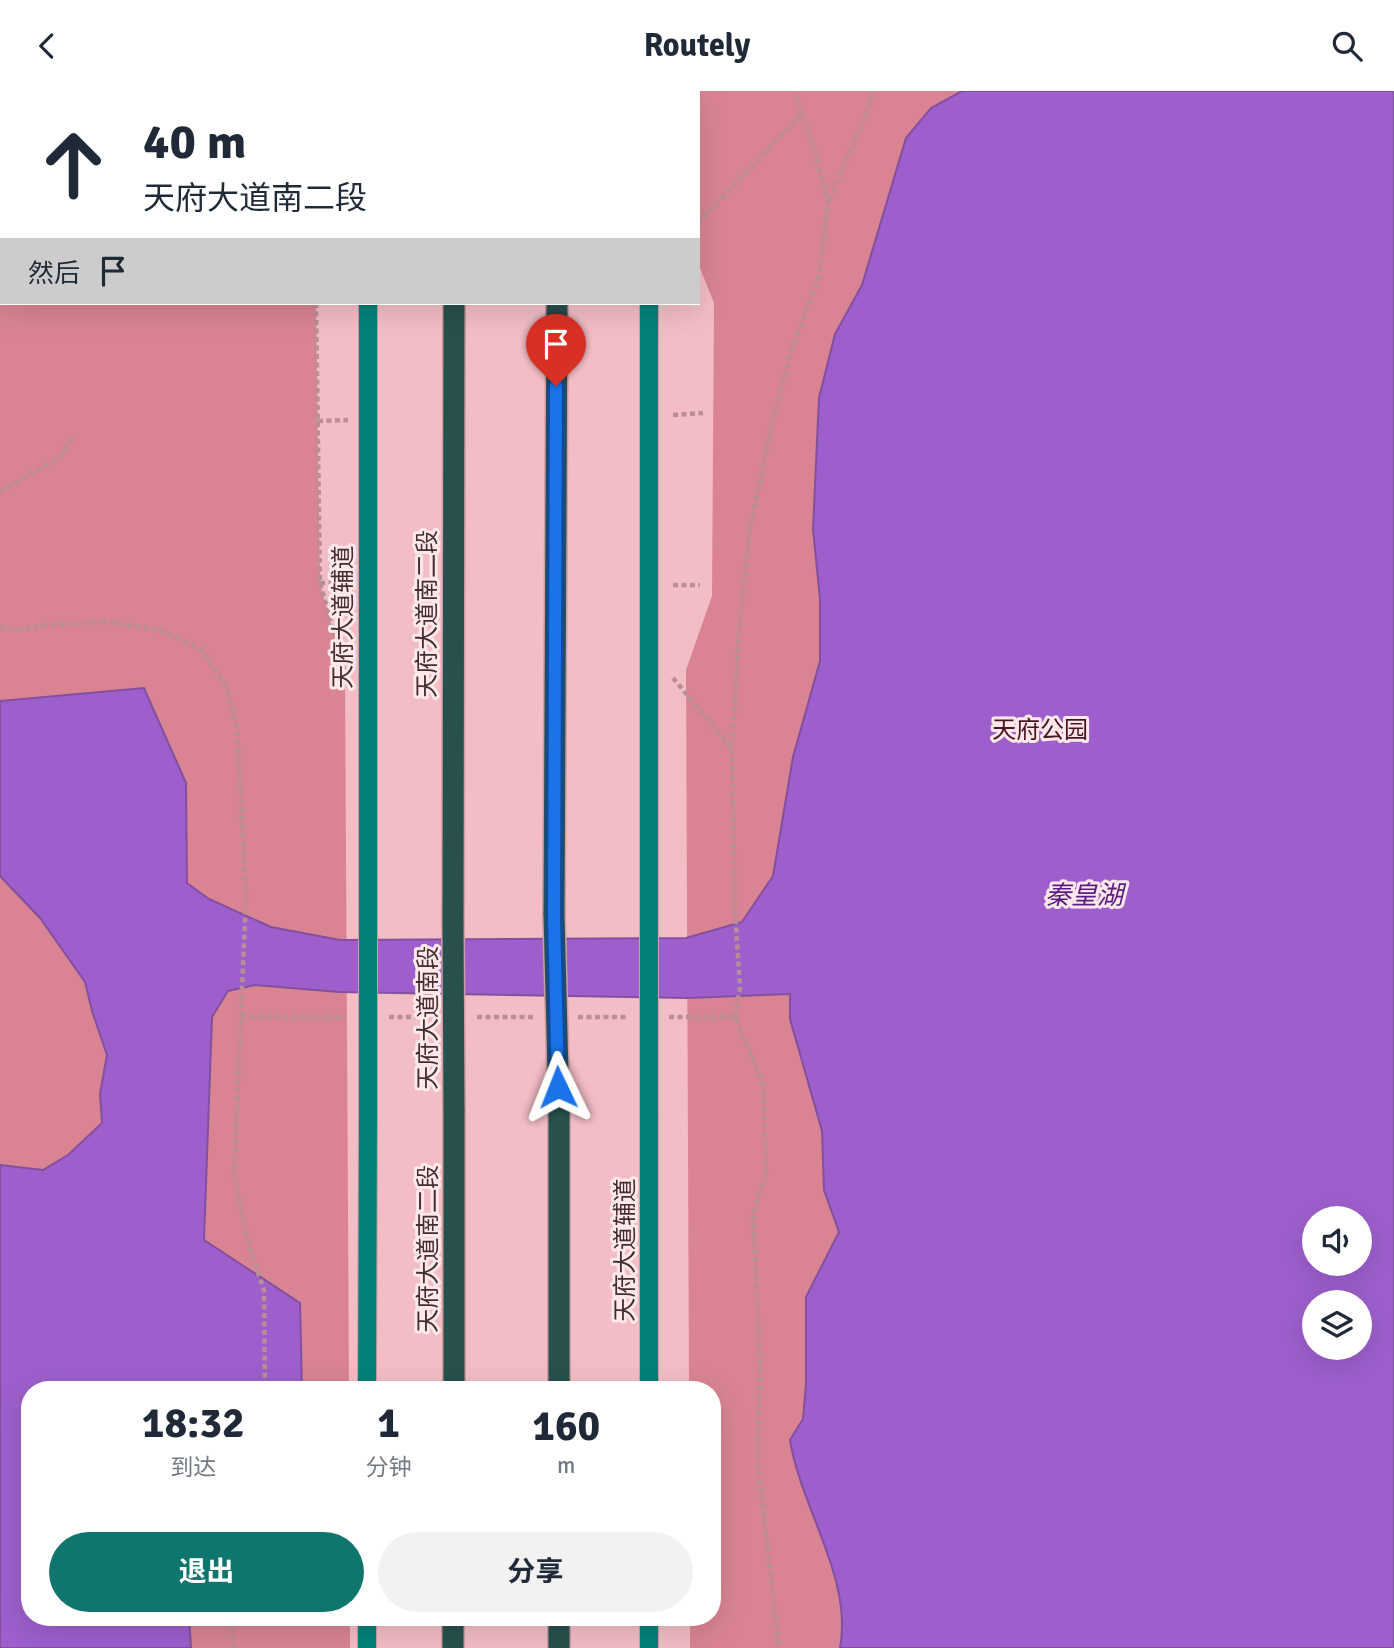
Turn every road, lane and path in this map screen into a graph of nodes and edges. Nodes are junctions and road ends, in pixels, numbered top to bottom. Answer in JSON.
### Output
{"nodes":[{"id":1,"x":794,"y":91,"type":"edge"},
{"id":2,"x":873,"y":91,"type":"edge"},
{"id":3,"x":801,"y":114,"type":"junction"},
{"id":4,"x":828,"y":202,"type":"junction"},
{"id":5,"x":700,"y":221,"type":"edge"},
{"id":6,"x":316,"y":305,"type":"edge"},
{"id":7,"x":368,"y":305,"type":"edge"},
{"id":8,"x":454,"y":305,"type":"edge"},
{"id":9,"x":557,"y":305,"type":"edge"},
{"id":10,"x":649,"y":305,"type":"edge"},
{"id":11,"x":703,"y":413,"type":"dead end"},
{"id":12,"x":673,"y":415,"type":"dead end"},
{"id":13,"x":352,"y":420,"type":"dead end"},
{"id":14,"x":318,"y":421,"type":"junction"},
{"id":15,"x":74,"y":436,"type":"dead end"},
{"id":16,"x":0,"y":492,"type":"edge"},
{"id":17,"x":353,"y":582,"type":"dead end"},
{"id":18,"x":320,"y":583,"type":"junction"},
{"id":19,"x":673,"y":585,"type":"dead end"},
{"id":20,"x":700,"y":585,"type":"dead end"},
{"id":21,"x":0,"y":627,"type":"edge"},
{"id":22,"x":345,"y":676,"type":"dead end"},
{"id":23,"x":673,"y":678,"type":"dead end"},
{"id":24,"x":732,"y":749,"type":"junction"},
{"id":25,"x":453,"y":926,"type":"joint"},
{"id":26,"x":735,"y":1017,"type":"dead end"},
{"id":27,"x":454,"y":1109,"type":"joint"},
{"id":28,"x":265,"y":1381,"type":"edge"},
{"id":29,"x":368,"y":1381,"type":"edge"},
{"id":30,"x":454,"y":1381,"type":"edge"},
{"id":31,"x":558,"y":1381,"type":"edge"},
{"id":32,"x":649,"y":1381,"type":"edge"},
{"id":33,"x":232,"y":1626,"type":"edge"},
{"id":34,"x":367,"y":1626,"type":"edge"},
{"id":35,"x":453,"y":1626,"type":"edge"},
{"id":36,"x":558,"y":1626,"type":"edge"},
{"id":37,"x":649,"y":1626,"type":"edge"},
{"id":38,"x":233,"y":1648,"type":"edge"},
{"id":39,"x":367,"y":1648,"type":"edge"},
{"id":40,"x":453,"y":1648,"type":"edge"},
{"id":41,"x":558,"y":1648,"type":"edge"},
{"id":42,"x":649,"y":1648,"type":"edge"}],
"edges":[{"from":1,"to":3,"type":"path"},
{"from":2,"to":4,"type":"path"},
{"from":3,"to":4,"type":"path"},
{"from":3,"to":5,"type":"path"},
{"from":4,"to":24,"type":"path"},
{"from":6,"to":14,"type":"path"},
{"from":7,"to":29,"type":"street","name":"天府大道辅道","bridge":true},
{"from":8,"to":25,"type":"highway","name":"天府大道南二段"},
{"from":9,"to":31,"type":"highway","bridge":true},
{"from":10,"to":32,"type":"street","name":"天府大道辅道","bridge":true},
{"from":11,"to":12,"type":"path"},
{"from":13,"to":14,"type":"path"},
{"from":14,"to":18,"type":"path"},
{"from":15,"to":16,"type":"path"},
{"from":17,"to":18,"type":"path"},
{"from":18,"to":22,"type":"path"},
{"from":19,"to":20,"type":"path"},
{"from":21,"to":28,"type":"path"},
{"from":23,"to":24,"type":"path"},
{"from":24,"to":26,"type":"path"},
{"from":25,"to":27,"type":"highway","name":"天府大道南段","bridge":true},
{"from":27,"to":30,"type":"highway","name":"天府大道南二段"},
{"from":33,"to":38,"type":"path"},
{"from":34,"to":39,"type":"street"},
{"from":35,"to":40,"type":"highway"},
{"from":36,"to":41,"type":"highway"},
{"from":37,"to":42,"type":"street"}]}
